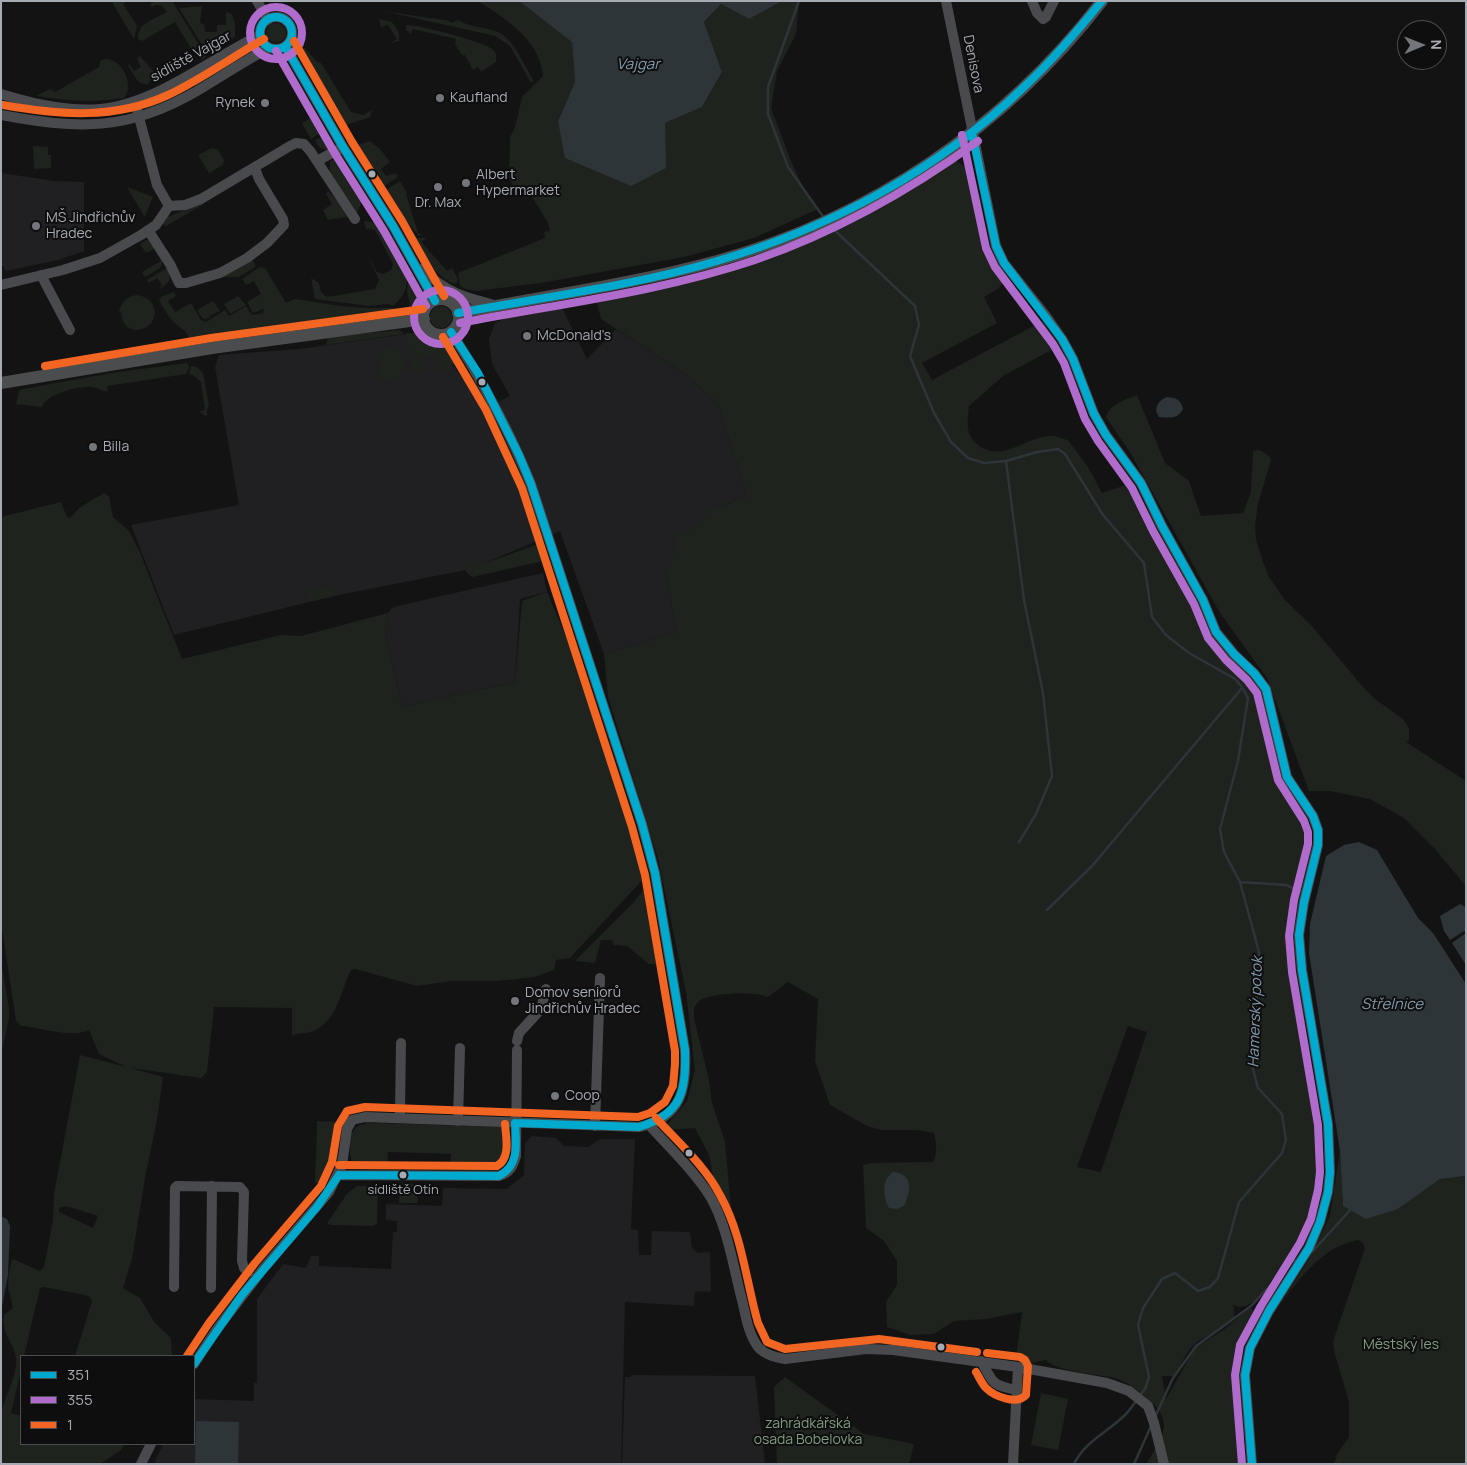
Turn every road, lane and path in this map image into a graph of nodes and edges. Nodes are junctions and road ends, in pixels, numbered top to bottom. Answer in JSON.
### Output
{"nodes":[{"id":1,"x":257,"y":1,"type":"edge"},
{"id":2,"x":946,"y":1,"type":"edge"},
{"id":3,"x":1032,"y":1,"type":"edge"},
{"id":4,"x":1054,"y":1,"type":"edge"},
{"id":5,"x":1102,"y":1,"type":"edge"},
{"id":6,"x":268,"y":20,"type":"junction"},
{"id":7,"x":260,"y":35,"type":"junction"},
{"id":8,"x":285,"y":46,"type":"junction"},
{"id":9,"x":269,"y":48,"type":"junction"},
{"id":10,"x":1,"y":94,"type":"edge"},
{"id":11,"x":134,"y":102,"type":"junction"},
{"id":12,"x":1,"y":114,"type":"edge"},
{"id":13,"x":139,"y":116,"type":"junction"},
{"id":14,"x":972,"y":133,"type":"junction"},
{"id":15,"x":343,"y":146,"type":"junction"},
{"id":16,"x":317,"y":161,"type":"junction"},
{"id":17,"x":255,"y":168,"type":"junction"},
{"id":18,"x":169,"y":206,"type":"junction"},
{"id":19,"x":355,"y":219,"type":"dead end"},
{"id":20,"x":148,"y":230,"type":"junction"},
{"id":21,"x":415,"y":264,"type":"junction"},
{"id":22,"x":41,"y":275,"type":"junction"},
{"id":23,"x":1,"y":285,"type":"edge"},
{"id":24,"x":435,"y":301,"type":"junction"},
{"id":25,"x":498,"y":305,"type":"junction"},
{"id":26,"x":458,"y":313,"type":"junction"},
{"id":27,"x":424,"y":319,"type":"junction"},
{"id":28,"x":70,"y":330,"type":"dead end"},
{"id":29,"x":451,"y":332,"type":"junction"},
{"id":30,"x":1,"y":383,"type":"edge"},
{"id":31,"x":600,"y":978,"type":"dead end"},
{"id":32,"x":546,"y":989,"type":"dead end"},
{"id":33,"x":401,"y":1043,"type":"dead end"},
{"id":34,"x":460,"y":1048,"type":"dead end"},
{"id":35,"x":400,"y":1113,"type":"dead end"},
{"id":36,"x":458,"y":1121,"type":"junction"},
{"id":37,"x":516,"y":1123,"type":"junction"},
{"id":38,"x":649,"y":1125,"type":"junction"},
{"id":39,"x":595,"y":1126,"type":"junction"},
{"id":40,"x":339,"y":1175,"type":"junction"},
{"id":41,"x":212,"y":1186,"type":"junction"},
{"id":42,"x":248,"y":1272,"type":"dead end"},
{"id":43,"x":174,"y":1287,"type":"dead end"},
{"id":44,"x":211,"y":1288,"type":"dead end"},
{"id":45,"x":981,"y":1361,"type":"junction"},
{"id":46,"x":195,"y":1362,"type":"edge"},
{"id":47,"x":1018,"y":1367,"type":"junction"},
{"id":48,"x":1017,"y":1390,"type":"junction"},
{"id":49,"x":150,"y":1445,"type":"edge"},
{"id":50,"x":141,"y":1464,"type":"edge"},
{"id":51,"x":1013,"y":1464,"type":"edge"},
{"id":52,"x":1164,"y":1464,"type":"edge"},
{"id":53,"x":1252,"y":1464,"type":"edge"}],
"edges":[{"from":1,"to":6,"type":"street"},
{"from":2,"to":14,"type":"street","name":"Denisova"},
{"from":3,"to":4,"type":"street"},
{"from":5,"to":14,"type":"main road"},
{"from":6,"to":7,"type":"street"},
{"from":6,"to":8,"type":"street"},
{"from":7,"to":9,"type":"street"},
{"from":7,"to":11,"type":"street","name":"sídliště Vajgar"},
{"from":8,"to":9,"type":"street"},
{"from":8,"to":15,"type":"street"},
{"from":9,"to":13,"type":"street"},
{"from":10,"to":11,"type":"street","name":"sídliště Vajgar"},
{"from":11,"to":13,"type":"street"},
{"from":12,"to":13,"type":"street"},
{"from":13,"to":18,"type":"street"},
{"from":14,"to":25,"type":"main road"},
{"from":14,"to":53,"type":"street","name":"Denisova"},
{"from":15,"to":16,"type":"street"},
{"from":15,"to":21,"type":"street"},
{"from":16,"to":17,"type":"street"},
{"from":16,"to":19,"type":"street"},
{"from":17,"to":18,"type":"street"},
{"from":17,"to":20,"type":"street"},
{"from":18,"to":20,"type":"street"},
{"from":20,"to":22,"type":"street"},
{"from":21,"to":24,"type":"street"},
{"from":21,"to":25,"type":"street"},
{"from":22,"to":23,"type":"street"},
{"from":22,"to":28,"type":"street"},
{"from":24,"to":26,"type":"main road"},
{"from":24,"to":27,"type":"main road"},
{"from":25,"to":26,"type":"main road"},
{"from":26,"to":29,"type":"main road"},
{"from":27,"to":29,"type":"main road"},
{"from":27,"to":30,"type":"main road"},
{"from":29,"to":38,"type":"street"},
{"from":31,"to":39,"type":"street"},
{"from":32,"to":37,"type":"street"},
{"from":33,"to":35,"type":"street"},
{"from":34,"to":36,"type":"street"},
{"from":36,"to":37,"type":"street"},
{"from":36,"to":40,"type":"street"},
{"from":37,"to":39,"type":"street"},
{"from":37,"to":40,"type":"street"},
{"from":38,"to":39,"type":"street"},
{"from":38,"to":45,"type":"street"},
{"from":40,"to":46,"type":"street"},
{"from":41,"to":42,"type":"street"},
{"from":41,"to":43,"type":"street"},
{"from":41,"to":44,"type":"street"},
{"from":45,"to":47,"type":"street"},
{"from":45,"to":48,"type":"street"},
{"from":47,"to":48,"type":"street"},
{"from":47,"to":52,"type":"street"},
{"from":48,"to":51,"type":"street"},
{"from":49,"to":50,"type":"street"}]}
